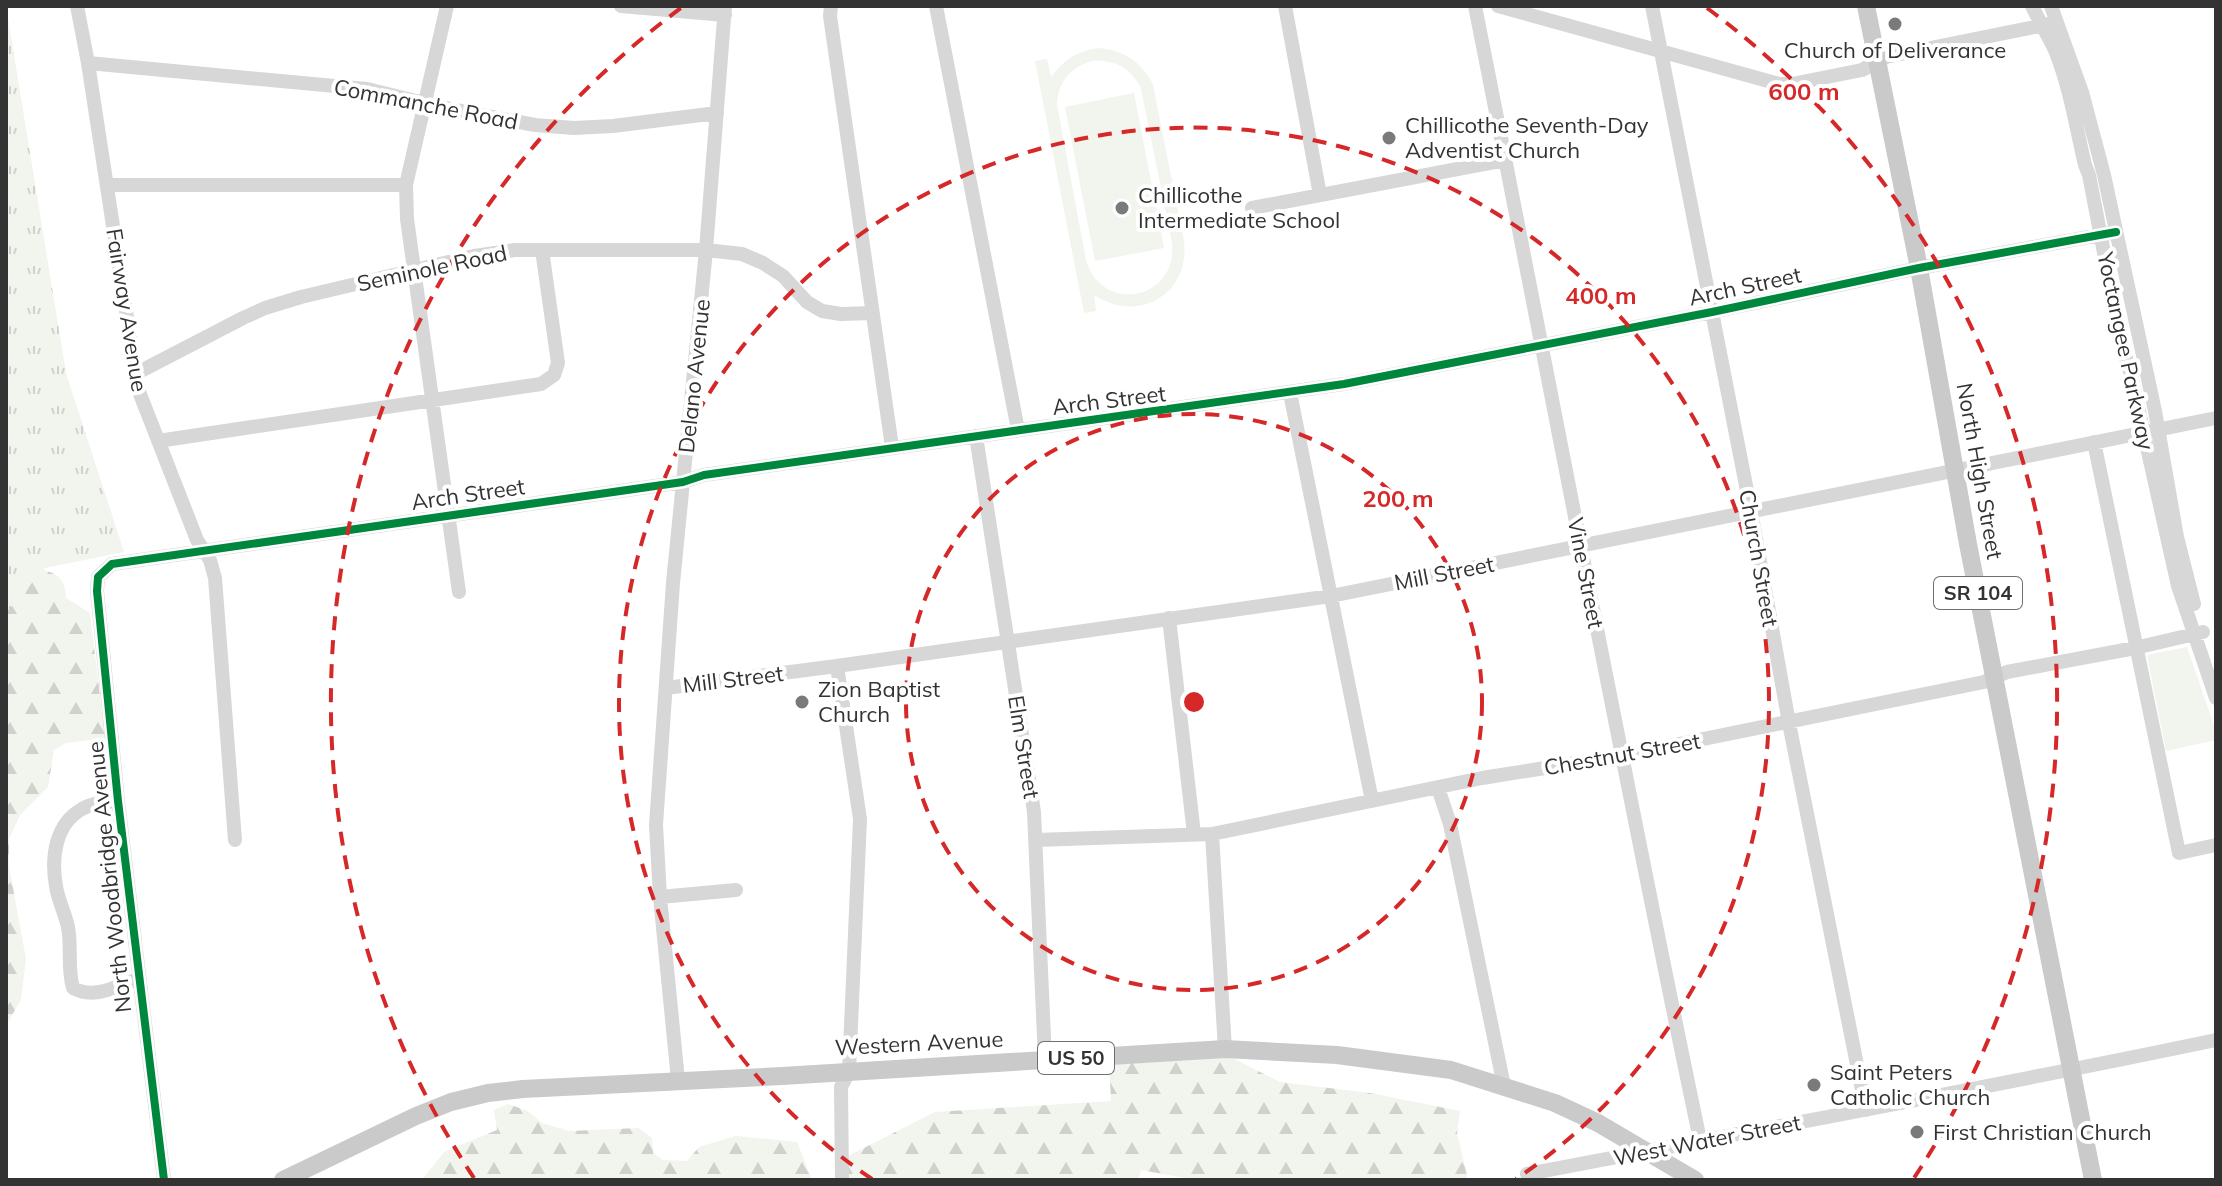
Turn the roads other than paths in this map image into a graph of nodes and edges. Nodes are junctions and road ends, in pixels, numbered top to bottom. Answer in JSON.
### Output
{"nodes":[{"id":1,"x":77,"y":6,"type":"edge"},
{"id":2,"x":447,"y":6,"type":"edge"},
{"id":3,"x":621,"y":6,"type":"edge"},
{"id":4,"x":831,"y":6,"type":"edge"},
{"id":5,"x":936,"y":6,"type":"edge"},
{"id":6,"x":1285,"y":6,"type":"edge"},
{"id":7,"x":1475,"y":6,"type":"edge"},
{"id":8,"x":1498,"y":6,"type":"edge"},
{"id":9,"x":1652,"y":6,"type":"edge"},
{"id":10,"x":1866,"y":6,"type":"edge"},
{"id":11,"x":2032,"y":6,"type":"edge"},
{"id":12,"x":2051,"y":6,"type":"edge"},
{"id":13,"x":725,"y":10,"type":"edge"},
{"id":14,"x":2057,"y":22,"type":"junction"},
{"id":15,"x":2041,"y":26,"type":"junction"},
{"id":16,"x":1660,"y":53,"type":"junction"},
{"id":17,"x":1876,"y":62,"type":"junction"},
{"id":18,"x":88,"y":63,"type":"junction"},
{"id":19,"x":425,"y":103,"type":"junction"},
{"id":20,"x":717,"y":113,"type":"junction"},
{"id":21,"x":1505,"y":160,"type":"junction"},
{"id":22,"x":107,"y":185,"type":"junction"},
{"id":23,"x":406,"y":185,"type":"junction"},
{"id":24,"x":1320,"y":195,"type":"junction"},
{"id":25,"x":1252,"y":208,"type":"dead end"},
{"id":26,"x":2108,"y":233,"type":"junction"},
{"id":27,"x":542,"y":250,"type":"junction"},
{"id":28,"x":706,"y":250,"type":"junction"},
{"id":29,"x":1919,"y":268,"type":"junction"},
{"id":30,"x":413,"y":271,"type":"junction"},
{"id":31,"x":1712,"y":312,"type":"junction"},
{"id":32,"x":872,"y":313,"type":"junction"},
{"id":33,"x":1540,"y":344,"type":"junction"},
{"id":34,"x":135,"y":374,"type":"junction"},
{"id":35,"x":1290,"y":393,"type":"junction"},
{"id":36,"x":431,"y":400,"type":"junction"},
{"id":37,"x":2216,"y":418,"type":"edge"},
{"id":38,"x":1018,"y":430,"type":"junction"},
{"id":39,"x":2151,"y":431,"type":"junction"},
{"id":40,"x":976,"y":436,"type":"junction"},
{"id":41,"x":158,"y":441,"type":"junction"},
{"id":42,"x":2094,"y":442,"type":"junction"},
{"id":43,"x":892,"y":447,"type":"junction"},
{"id":44,"x":1955,"y":469,"type":"junction"},
{"id":45,"x":683,"y":482,"type":"junction"},
{"id":46,"x":1751,"y":511,"type":"junction"},
{"id":47,"x":448,"y":515,"type":"junction"},
{"id":48,"x":1582,"y":545,"type":"junction"},
{"id":49,"x":203,"y":551,"type":"junction"},
{"id":50,"x":103,"y":571,"type":"joint"},
{"id":51,"x":459,"y":592,"type":"dead end"},
{"id":52,"x":1331,"y":596,"type":"junction"},
{"id":53,"x":1169,"y":618,"type":"junction"},
{"id":54,"x":2199,"y":634,"type":"junction"},
{"id":55,"x":1007,"y":640,"type":"junction"},
{"id":56,"x":2135,"y":648,"type":"junction"},
{"id":57,"x":837,"y":666,"type":"junction"},
{"id":58,"x":2216,"y":670,"type":"edge"},
{"id":59,"x":1994,"y":678,"type":"junction"},
{"id":60,"x":666,"y":688,"type":"junction"},
{"id":61,"x":2216,"y":698,"type":"edge"},
{"id":62,"x":1789,"y":723,"type":"junction"},
{"id":63,"x":1620,"y":756,"type":"junction"},
{"id":64,"x":1438,"y":788,"type":"junction"},
{"id":65,"x":118,"y":801,"type":"junction"},
{"id":66,"x":1372,"y":801,"type":"junction"},
{"id":67,"x":1194,"y":834,"type":"junction"},
{"id":68,"x":1212,"y":834,"type":"junction"},
{"id":69,"x":235,"y":840,"type":"dead end"},
{"id":70,"x":1036,"y":840,"type":"junction"},
{"id":71,"x":2216,"y":845,"type":"edge"},
{"id":72,"x":736,"y":890,"type":"dead end"},
{"id":73,"x":660,"y":897,"type":"junction"},
{"id":74,"x":138,"y":979,"type":"junction"},
{"id":75,"x":2216,"y":1040,"type":"edge"},
{"id":76,"x":1225,"y":1049,"type":"junction"},
{"id":77,"x":1045,"y":1060,"type":"junction"},
{"id":78,"x":2072,"y":1070,"type":"junction"},
{"id":79,"x":849,"y":1071,"type":"junction"},
{"id":80,"x":678,"y":1080,"type":"junction"},
{"id":81,"x":1504,"y":1086,"type":"junction"},
{"id":82,"x":1866,"y":1110,"type":"junction"},
{"id":83,"x":1700,"y":1140,"type":"junction"},
{"id":84,"x":1648,"y":1151,"type":"junction"},
{"id":85,"x":1527,"y":1174,"type":"dead end"},
{"id":86,"x":164,"y":1180,"type":"edge"},
{"id":87,"x":283,"y":1180,"type":"edge"},
{"id":88,"x":842,"y":1180,"type":"edge"},
{"id":89,"x":1695,"y":1180,"type":"edge"},
{"id":90,"x":2093,"y":1180,"type":"edge"}],
"edges":[{"from":1,"to":18,"type":"street","name":"Fairway Avenue"},
{"from":2,"to":19,"type":"street"},
{"from":3,"to":13,"type":"street"},
{"from":4,"to":32,"type":"street"},
{"from":5,"to":38,"type":"street"},
{"from":6,"to":24,"type":"street"},
{"from":7,"to":21,"type":"street","name":"Vine Street"},
{"from":8,"to":16,"type":"street"},
{"from":9,"to":16,"type":"street","name":"Church Street"},
{"from":10,"to":17,"type":"main road","name":"North High Street","number":"SR 104"},
{"from":11,"to":15,"type":"street","name":"Yoctangee Parkway"},
{"from":12,"to":14,"type":"street","name":"Yoctangee Parkway"},
{"from":13,"to":20,"type":"street","name":"Delano Avenue"},
{"from":14,"to":15,"type":"street"},
{"from":14,"to":26,"type":"street","name":"Yoctangee Parkway"},
{"from":15,"to":17,"type":"street"},
{"from":15,"to":26,"type":"street","name":"Yoctangee Parkway"},
{"from":16,"to":17,"type":"street"},
{"from":16,"to":31,"type":"street","name":"Church Street"},
{"from":17,"to":29,"type":"main road","name":"North High Street","number":"SR 104"},
{"from":18,"to":19,"type":"street","name":"Commanche Road"},
{"from":18,"to":22,"type":"street","name":"Fairway Avenue"},
{"from":19,"to":20,"type":"street","name":"Commanche Road"},
{"from":19,"to":23,"type":"street"},
{"from":20,"to":28,"type":"street","name":"Delano Avenue"},
{"from":21,"to":24,"type":"street"},
{"from":21,"to":33,"type":"street","name":"Vine Street"},
{"from":22,"to":23,"type":"street"},
{"from":22,"to":34,"type":"street","name":"Fairway Avenue"},
{"from":23,"to":30,"type":"street"},
{"from":24,"to":25,"type":"street"},
{"from":26,"to":29,"type":"street","name":"Arch Street"},
{"from":26,"to":39,"type":"street","name":"Yoctangee Parkway"},
{"from":27,"to":28,"type":"street","name":"Seminole Road"},
{"from":27,"to":30,"type":"street","name":"Seminole Road"},
{"from":27,"to":36,"type":"street"},
{"from":28,"to":32,"type":"street","name":"Seminole Road"},
{"from":28,"to":45,"type":"street","name":"Delano Avenue"},
{"from":29,"to":31,"type":"street","name":"Arch Street"},
{"from":29,"to":44,"type":"main road","name":"North High Street","number":"SR 104"},
{"from":30,"to":34,"type":"street","name":"Seminole Road"},
{"from":30,"to":36,"type":"street"},
{"from":31,"to":33,"type":"street","name":"Arch Street"},
{"from":31,"to":46,"type":"street","name":"Church Street"},
{"from":32,"to":43,"type":"street"},
{"from":33,"to":35,"type":"street","name":"Arch Street"},
{"from":33,"to":48,"type":"street","name":"Vine Street"},
{"from":34,"to":41,"type":"street","name":"Fairway Avenue"},
{"from":35,"to":38,"type":"street","name":"Arch Street"},
{"from":35,"to":52,"type":"street"},
{"from":36,"to":41,"type":"street"},
{"from":36,"to":47,"type":"street"},
{"from":37,"to":39,"type":"street","name":"Mill Street"},
{"from":38,"to":40,"type":"street","name":"Arch Street"},
{"from":39,"to":42,"type":"street","name":"Mill Street"},
{"from":39,"to":54,"type":"street","name":"Yoctangee Parkway"},
{"from":40,"to":43,"type":"street","name":"Arch Street"},
{"from":40,"to":55,"type":"street","name":"Elm Street"},
{"from":41,"to":49,"type":"street","name":"Fairway Avenue"},
{"from":42,"to":44,"type":"street","name":"Mill Street"},
{"from":42,"to":56,"type":"street"},
{"from":43,"to":45,"type":"street","name":"Arch Street"},
{"from":44,"to":46,"type":"street","name":"Mill Street"},
{"from":44,"to":59,"type":"main road","name":"North High Street","number":"SR 104"},
{"from":45,"to":47,"type":"street","name":"Arch Street"},
{"from":45,"to":60,"type":"street","name":"Delano Avenue"},
{"from":46,"to":48,"type":"street","name":"Mill Street"},
{"from":46,"to":62,"type":"street","name":"Church Street"},
{"from":47,"to":49,"type":"street","name":"Arch Street"},
{"from":47,"to":51,"type":"street"},
{"from":48,"to":52,"type":"street","name":"Mill Street"},
{"from":48,"to":63,"type":"street","name":"Vine Street"},
{"from":49,"to":50,"type":"street","name":"Arch Street"},
{"from":49,"to":69,"type":"street","name":"Fairway Avenue"},
{"from":50,"to":65,"type":"street","name":"North Woodbridge Avenue"},
{"from":52,"to":53,"type":"street","name":"Mill Street"},
{"from":52,"to":66,"type":"street"},
{"from":53,"to":55,"type":"street","name":"Mill Street"},
{"from":53,"to":67,"type":"street"},
{"from":54,"to":56,"type":"street","name":"Chestnut Street"},
{"from":54,"to":58,"type":"street","name":"Yoctangee Parkway"},
{"from":54,"to":61,"type":"street","name":"Yoctangee Parkway"},
{"from":55,"to":57,"type":"street","name":"Mill Street"},
{"from":55,"to":70,"type":"street","name":"Elm Street"},
{"from":56,"to":59,"type":"street","name":"Chestnut Street"},
{"from":56,"to":71,"type":"street"},
{"from":57,"to":60,"type":"street","name":"Mill Street"},
{"from":57,"to":79,"type":"street"},
{"from":59,"to":62,"type":"street","name":"Chestnut Street"},
{"from":59,"to":78,"type":"main road","name":"North High Street","number":"SR 104"},
{"from":60,"to":73,"type":"street","name":"Delano Avenue"},
{"from":62,"to":63,"type":"street","name":"Chestnut Street"},
{"from":62,"to":82,"type":"street","name":"Church Street"},
{"from":63,"to":64,"type":"street","name":"Chestnut Street"},
{"from":63,"to":83,"type":"street","name":"Vine Street"},
{"from":64,"to":66,"type":"street","name":"Chestnut Street"},
{"from":64,"to":81,"type":"street"},
{"from":65,"to":74,"type":"street","name":"North Woodbridge Avenue"},
{"from":65,"to":74,"type":"street"},
{"from":66,"to":68,"type":"street","name":"Chestnut Street"},
{"from":67,"to":68,"type":"street","name":"Chestnut Street"},
{"from":67,"to":70,"type":"street","name":"Chestnut Street"},
{"from":68,"to":76,"type":"street"},
{"from":70,"to":77,"type":"street","name":"Elm Street"},
{"from":72,"to":73,"type":"street"},
{"from":73,"to":80,"type":"street","name":"Delano Avenue"},
{"from":74,"to":86,"type":"street","name":"North Woodbridge Avenue"},
{"from":75,"to":78,"type":"street","name":"West Water Street"},
{"from":76,"to":77,"type":"main road","name":"Western Avenue","number":"US 50"},
{"from":76,"to":81,"type":"main road","name":"Western Avenue","number":"US 50"},
{"from":77,"to":79,"type":"main road","name":"Western Avenue","number":"US 50"},
{"from":78,"to":82,"type":"street","name":"West Water Street"},
{"from":78,"to":90,"type":"main road","name":"North High Street","number":"SR 104"},
{"from":79,"to":80,"type":"main road","name":"Western Avenue","number":"US 50"},
{"from":79,"to":88,"type":"street"},
{"from":80,"to":87,"type":"main road","name":"Western Avenue","number":"US 50"},
{"from":81,"to":84,"type":"main road","name":"Western Avenue","number":"US 50"},
{"from":82,"to":83,"type":"street","name":"West Water Street"},
{"from":83,"to":84,"type":"street","name":"West Water Street"},
{"from":84,"to":85,"type":"street","name":"West Water Street"},
{"from":84,"to":89,"type":"main road","name":"Western Avenue","number":"US 50"}]}
